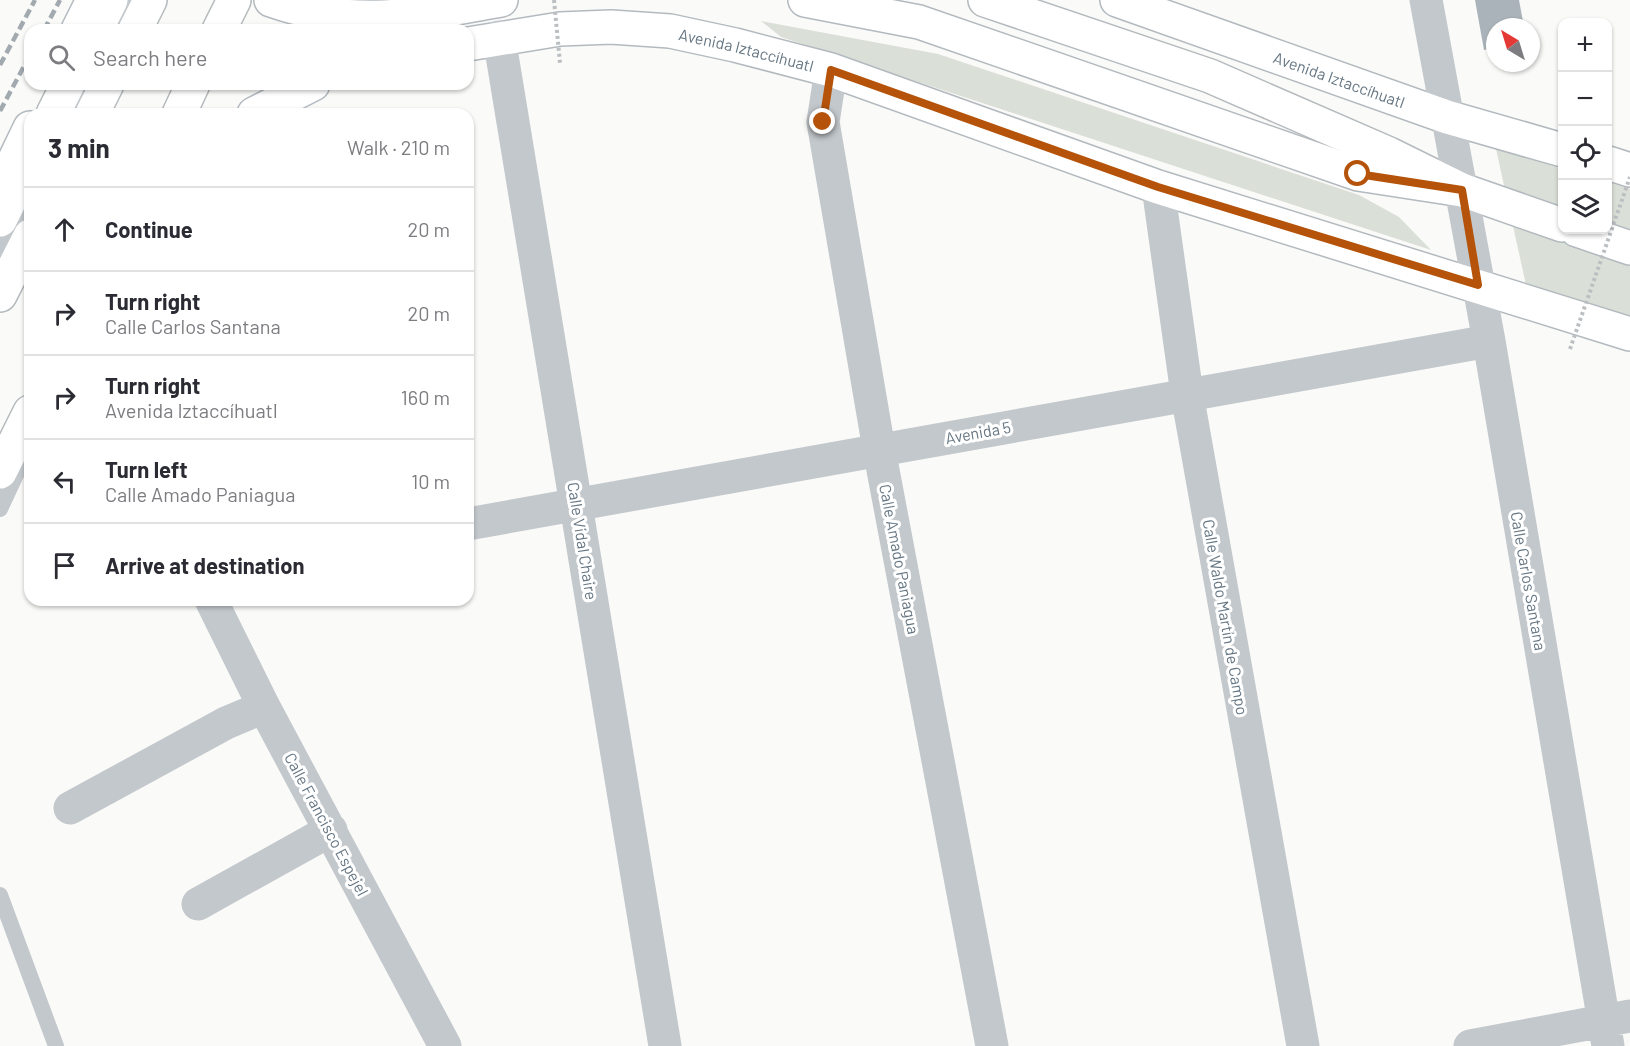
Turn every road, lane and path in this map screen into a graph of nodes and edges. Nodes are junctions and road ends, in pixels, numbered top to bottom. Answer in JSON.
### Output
{"nodes":[{"id":1,"x":93,"y":0,"type":"edge"},
{"id":2,"x":111,"y":0,"type":"edge"},
{"id":3,"x":136,"y":0,"type":"edge"},
{"id":4,"x":150,"y":0,"type":"edge"},
{"id":5,"x":234,"y":0,"type":"edge"},
{"id":6,"x":271,"y":0,"type":"edge"},
{"id":7,"x":501,"y":0,"type":"edge"},
{"id":8,"x":554,"y":0,"type":"edge"},
{"id":9,"x":805,"y":0,"type":"edge"},
{"id":10,"x":985,"y":0,"type":"edge"},
{"id":11,"x":1117,"y":0,"type":"edge"},
{"id":12,"x":1426,"y":0,"type":"edge"},
{"id":13,"x":1162,"y":8,"type":"edge"},
{"id":14,"x":81,"y":24,"type":"edge"},
{"id":15,"x":99,"y":24,"type":"edge"},
{"id":16,"x":119,"y":24,"type":"edge"},
{"id":17,"x":138,"y":24,"type":"edge"},
{"id":18,"x":222,"y":24,"type":"edge"},
{"id":19,"x":484,"y":40,"type":"edge"},
{"id":20,"x":560,"y":63,"type":"dead end"},
{"id":21,"x":831,"y":70,"type":"junction"},
{"id":22,"x":49,"y":90,"type":"edge"},
{"id":23,"x":65,"y":90,"type":"edge"},
{"id":24,"x":84,"y":90,"type":"edge"},
{"id":25,"x":104,"y":90,"type":"edge"},
{"id":26,"x":190,"y":90,"type":"edge"},
{"id":27,"x":301,"y":90,"type":"edge"},
{"id":28,"x":40,"y":108,"type":"edge"},
{"id":29,"x":56,"y":108,"type":"edge"},
{"id":30,"x":74,"y":108,"type":"edge"},
{"id":31,"x":95,"y":108,"type":"edge"},
{"id":32,"x":182,"y":108,"type":"edge"},
{"id":33,"x":266,"y":108,"type":"edge"},
{"id":34,"x":1448,"y":117,"type":"junction"},
{"id":35,"x":24,"y":140,"type":"edge"},
{"id":36,"x":1558,"y":149,"type":"edge"},
{"id":37,"x":1612,"y":164,"type":"edge"},
{"id":38,"x":1630,"y":170,"type":"edge"},
{"id":39,"x":24,"y":172,"type":"edge"},
{"id":40,"x":1630,"y":177,"type":"edge"},
{"id":41,"x":1158,"y":187,"type":"junction"},
{"id":42,"x":0,"y":189,"type":"edge"},
{"id":43,"x":1462,"y":190,"type":"junction"},
{"id":44,"x":24,"y":207,"type":"edge"},
{"id":45,"x":0,"y":220,"type":"edge"},
{"id":46,"x":1558,"y":223,"type":"edge"},
{"id":47,"x":1589,"y":234,"type":"edge"},
{"id":48,"x":24,"y":248,"type":"edge"},
{"id":49,"x":1630,"y":248,"type":"edge"},
{"id":50,"x":0,"y":253,"type":"edge"},
{"id":51,"x":1478,"y":285,"type":"junction"},
{"id":52,"x":0,"y":295,"type":"edge"},
{"id":53,"x":1630,"y":334,"type":"edge"},
{"id":54,"x":1488,"y":340,"type":"junction"},
{"id":55,"x":1570,"y":349,"type":"dead end"},
{"id":56,"x":1187,"y":394,"type":"junction"},
{"id":57,"x":24,"y":424,"type":"edge"},
{"id":58,"x":879,"y":449,"type":"junction"},
{"id":59,"x":24,"y":458,"type":"edge"},
{"id":60,"x":0,"y":472,"type":"edge"},
{"id":61,"x":577,"y":506,"type":"junction"},
{"id":62,"x":0,"y":509,"type":"edge"},
{"id":63,"x":474,"y":523,"type":"edge"},
{"id":64,"x":213,"y":606,"type":"edge"},
{"id":65,"x":264,"y":707,"type":"junction"},
{"id":66,"x":70,"y":808,"type":"dead end"},
{"id":67,"x":331,"y":830,"type":"junction"},
{"id":68,"x":0,"y":895,"type":"edge"},
{"id":69,"x":198,"y":904,"type":"dead end"},
{"id":70,"x":1614,"y":1028,"type":"edge"},
{"id":71,"x":435,"y":1043,"type":"edge"},
{"id":72,"x":56,"y":1046,"type":"edge"},
{"id":73,"x":665,"y":1046,"type":"edge"},
{"id":74,"x":992,"y":1046,"type":"edge"},
{"id":75,"x":1303,"y":1046,"type":"edge"},
{"id":76,"x":1470,"y":1046,"type":"edge"}],
"edges":[{"from":1,"to":14,"type":"main road"},
{"from":2,"to":15,"type":"main road"},
{"from":3,"to":16,"type":"lane"},
{"from":4,"to":17,"type":"main road"},
{"from":5,"to":18,"type":"main road"},
{"from":6,"to":7,"type":"main road"},
{"from":8,"to":20,"type":"path","bridge":true},
{"from":9,"to":43,"type":"main road"},
{"from":10,"to":43,"type":"main road"},
{"from":11,"to":13,"type":"main road","name":"Avenida Iztaccíhuatl"},
{"from":12,"to":34,"type":"street","name":"Calle Carlos Santana"},
{"from":13,"to":34,"type":"main road","name":"Avenida Iztaccíhuatl"},
{"from":19,"to":21,"type":"main road","name":"Avenida Iztaccíhuatl"},
{"from":19,"to":61,"type":"street","name":"Calle Vidal Chaire"},
{"from":21,"to":41,"type":"main road","name":"Avenida Iztaccíhuatl"},
{"from":21,"to":58,"type":"street","name":"Calle Amado Paniagua"},
{"from":22,"to":28,"type":"main road"},
{"from":23,"to":29,"type":"main road"},
{"from":24,"to":30,"type":"lane"},
{"from":25,"to":31,"type":"main road"},
{"from":26,"to":32,"type":"main road"},
{"from":27,"to":33,"type":"main road"},
{"from":34,"to":36,"type":"main road","name":"Avenida Iztaccíhuatl"},
{"from":34,"to":43,"type":"street","name":"Calle Carlos Santana"},
{"from":35,"to":42,"type":"main road"},
{"from":37,"to":38,"type":"main road"},
{"from":39,"to":45,"type":"main road"},
{"from":40,"to":55,"type":"path","bridge":true},
{"from":41,"to":51,"type":"main road","name":"Avenida Iztaccíhuatl"},
{"from":41,"to":56,"type":"street","name":"Calle Waldo Martín de Campo"},
{"from":43,"to":46,"type":"main road"},
{"from":43,"to":51,"type":"street","name":"Calle Carlos Santana"},
{"from":44,"to":50,"type":"lane"},
{"from":47,"to":49,"type":"main road"},
{"from":48,"to":52,"type":"main road"},
{"from":51,"to":53,"type":"main road","name":"Avenida Iztaccíhuatl"},
{"from":51,"to":54,"type":"street","name":"Calle Carlos Santana"},
{"from":54,"to":56,"type":"street","name":"Avenida 5"},
{"from":54,"to":70,"type":"street","name":"Calle Carlos Santana"},
{"from":56,"to":58,"type":"street","name":"Avenida 5"},
{"from":56,"to":75,"type":"street","name":"Calle Waldo Martín de Campo"},
{"from":57,"to":60,"type":"main road"},
{"from":58,"to":61,"type":"street","name":"Avenida 5"},
{"from":58,"to":74,"type":"street","name":"Calle Amado Paniagua"},
{"from":59,"to":62,"type":"lane"},
{"from":61,"to":63,"type":"street","name":"Avenida 5"},
{"from":61,"to":73,"type":"street","name":"Calle Vidal Chaire"},
{"from":64,"to":65,"type":"street","name":"Calle Francisco Espejel"},
{"from":65,"to":66,"type":"street"},
{"from":65,"to":67,"type":"street","name":"Calle Francisco Espejel"},
{"from":67,"to":69,"type":"street"},
{"from":67,"to":71,"type":"street","name":"Calle Francisco Espejel"},
{"from":68,"to":72,"type":"lane"},
{"from":70,"to":76,"type":"street"}]}
